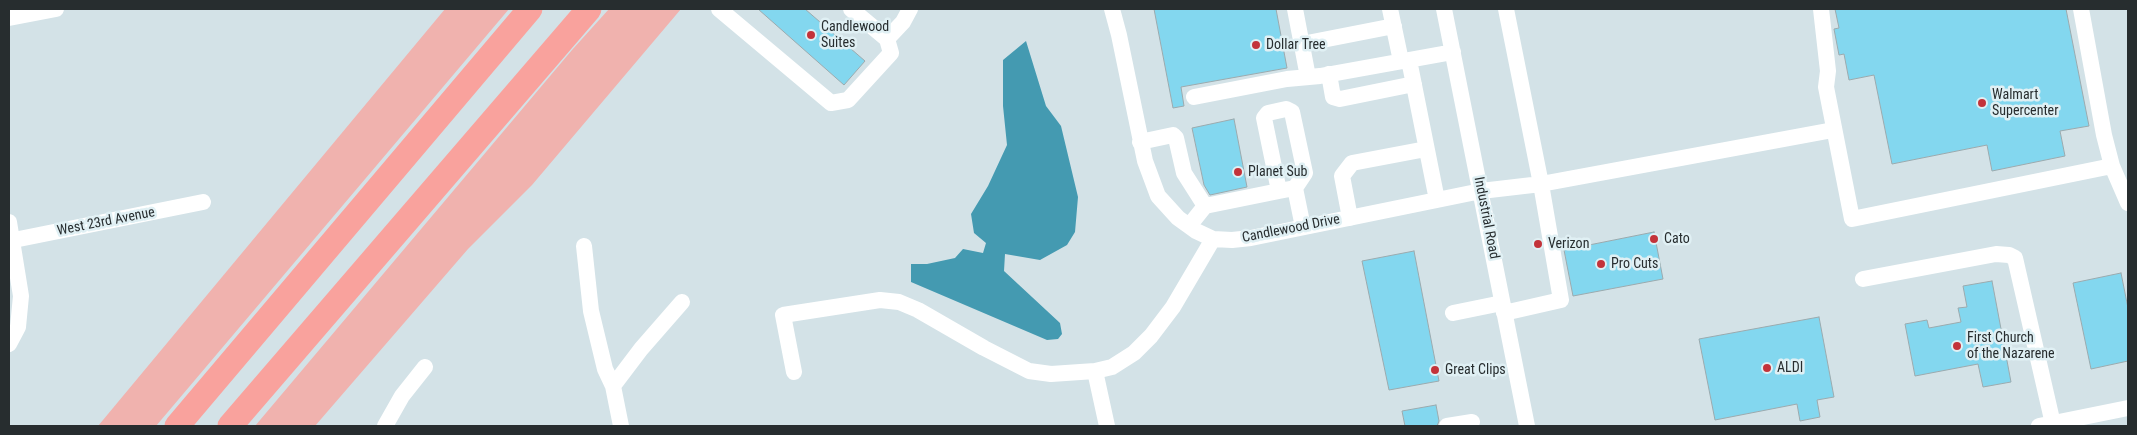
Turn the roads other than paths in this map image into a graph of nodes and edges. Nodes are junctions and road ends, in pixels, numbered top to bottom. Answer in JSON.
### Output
{"nodes":[{"id":1,"x":56,"y":9,"type":"edge"},
{"id":2,"x":530,"y":9,"type":"edge"},
{"id":3,"x":589,"y":9,"type":"edge"},
{"id":4,"x":719,"y":9,"type":"edge"},
{"id":5,"x":851,"y":9,"type":"edge"},
{"id":6,"x":910,"y":9,"type":"edge"},
{"id":7,"x":1112,"y":9,"type":"edge"},
{"id":8,"x":1295,"y":9,"type":"edge"},
{"id":9,"x":1390,"y":9,"type":"edge"},
{"id":10,"x":1444,"y":9,"type":"edge"},
{"id":11,"x":1506,"y":9,"type":"edge"},
{"id":12,"x":1821,"y":9,"type":"edge"},
{"id":13,"x":2081,"y":9,"type":"edge"},
{"id":14,"x":9,"y":18,"type":"edge"},
{"id":15,"x":1394,"y":26,"type":"junction"},
{"id":16,"x":887,"y":40,"type":"junction"},
{"id":17,"x":1302,"y":44,"type":"junction"},
{"id":18,"x":1453,"y":52,"type":"junction"},
{"id":19,"x":1405,"y":61,"type":"junction"},
{"id":20,"x":1329,"y":74,"type":"junction"},
{"id":21,"x":1308,"y":77,"type":"junction"},
{"id":22,"x":1414,"y":84,"type":"junction"},
{"id":23,"x":1194,"y":97,"type":"dead end"},
{"id":24,"x":1834,"y":130,"type":"junction"},
{"id":25,"x":1140,"y":142,"type":"junction"},
{"id":26,"x":1426,"y":149,"type":"junction"},
{"id":27,"x":2112,"y":166,"type":"junction"},
{"id":28,"x":1541,"y":184,"type":"junction"},
{"id":29,"x":1481,"y":191,"type":"junction"},
{"id":30,"x":1436,"y":200,"type":"junction"},
{"id":31,"x":203,"y":202,"type":"dead end"},
{"id":32,"x":2128,"y":203,"type":"edge"},
{"id":33,"x":1205,"y":206,"type":"junction"},
{"id":34,"x":1350,"y":218,"type":"junction"},
{"id":35,"x":9,"y":222,"type":"edge"},
{"id":36,"x":1189,"y":226,"type":"junction"},
{"id":37,"x":1303,"y":227,"type":"junction"},
{"id":38,"x":1213,"y":239,"type":"junction"},
{"id":39,"x":11,"y":241,"type":"edge"},
{"id":40,"x":584,"y":246,"type":"dead end"},
{"id":41,"x":1863,"y":279,"type":"dead end"},
{"id":42,"x":682,"y":302,"type":"dead end"},
{"id":43,"x":1503,"y":308,"type":"junction"},
{"id":44,"x":1453,"y":313,"type":"dead end"},
{"id":45,"x":9,"y":344,"type":"edge"},
{"id":46,"x":425,"y":367,"type":"dead end"},
{"id":47,"x":1095,"y":371,"type":"junction"},
{"id":48,"x":794,"y":372,"type":"dead end"},
{"id":49,"x":613,"y":386,"type":"junction"},
{"id":50,"x":2128,"y":408,"type":"edge"},
{"id":51,"x":1472,"y":422,"type":"dead end"},
{"id":52,"x":2046,"y":425,"type":"edge"},
{"id":53,"x":177,"y":426,"type":"edge"},
{"id":54,"x":230,"y":426,"type":"edge"},
{"id":55,"x":385,"y":426,"type":"edge"},
{"id":56,"x":621,"y":426,"type":"edge"},
{"id":57,"x":1107,"y":426,"type":"edge"},
{"id":58,"x":1446,"y":426,"type":"edge"},
{"id":59,"x":1527,"y":426,"type":"edge"}],
"edges":[{"from":1,"to":14,"type":"street"},
{"from":2,"to":53,"type":"highway"},
{"from":3,"to":54,"type":"highway"},
{"from":4,"to":16,"type":"street"},
{"from":5,"to":16,"type":"street"},
{"from":6,"to":16,"type":"street"},
{"from":7,"to":25,"type":"street","name":"Candlewood Drive"},
{"from":8,"to":17,"type":"street"},
{"from":9,"to":15,"type":"street"},
{"from":10,"to":18,"type":"street","name":"Industrial Road"},
{"from":11,"to":28,"type":"street"},
{"from":12,"to":24,"type":"street"},
{"from":13,"to":27,"type":"street"},
{"from":15,"to":17,"type":"street"},
{"from":15,"to":19,"type":"street"},
{"from":17,"to":21,"type":"street"},
{"from":18,"to":19,"type":"street"},
{"from":18,"to":29,"type":"street","name":"Industrial Road"},
{"from":19,"to":20,"type":"street"},
{"from":19,"to":22,"type":"street"},
{"from":20,"to":21,"type":"street"},
{"from":20,"to":22,"type":"street"},
{"from":21,"to":23,"type":"street"},
{"from":22,"to":26,"type":"street"},
{"from":24,"to":27,"type":"street"},
{"from":24,"to":28,"type":"street","name":"Candlewood Drive"},
{"from":25,"to":33,"type":"street"},
{"from":25,"to":36,"type":"street","name":"Candlewood Drive"},
{"from":26,"to":30,"type":"street"},
{"from":26,"to":34,"type":"street"},
{"from":27,"to":32,"type":"street"},
{"from":28,"to":29,"type":"street","name":"Candlewood Drive"},
{"from":28,"to":43,"type":"street"},
{"from":29,"to":30,"type":"street","name":"Candlewood Drive"},
{"from":29,"to":43,"type":"street","name":"Industrial Road"},
{"from":30,"to":34,"type":"street","name":"Candlewood Drive"},
{"from":31,"to":39,"type":"street","name":"West 23rd Avenue"},
{"from":33,"to":36,"type":"street"},
{"from":33,"to":37,"type":"street"},
{"from":34,"to":37,"type":"street","name":"Candlewood Drive"},
{"from":35,"to":39,"type":"street"},
{"from":36,"to":38,"type":"street","name":"Candlewood Drive"},
{"from":37,"to":38,"type":"street","name":"Candlewood Drive"},
{"from":38,"to":47,"type":"street"},
{"from":39,"to":45,"type":"street"},
{"from":40,"to":49,"type":"street"},
{"from":41,"to":52,"type":"street"},
{"from":42,"to":49,"type":"street"},
{"from":43,"to":44,"type":"street"},
{"from":43,"to":59,"type":"street","name":"Industrial Road"},
{"from":46,"to":55,"type":"street"},
{"from":47,"to":48,"type":"street"},
{"from":47,"to":57,"type":"street"},
{"from":49,"to":56,"type":"street"},
{"from":50,"to":52,"type":"street"},
{"from":51,"to":58,"type":"street"}]}
